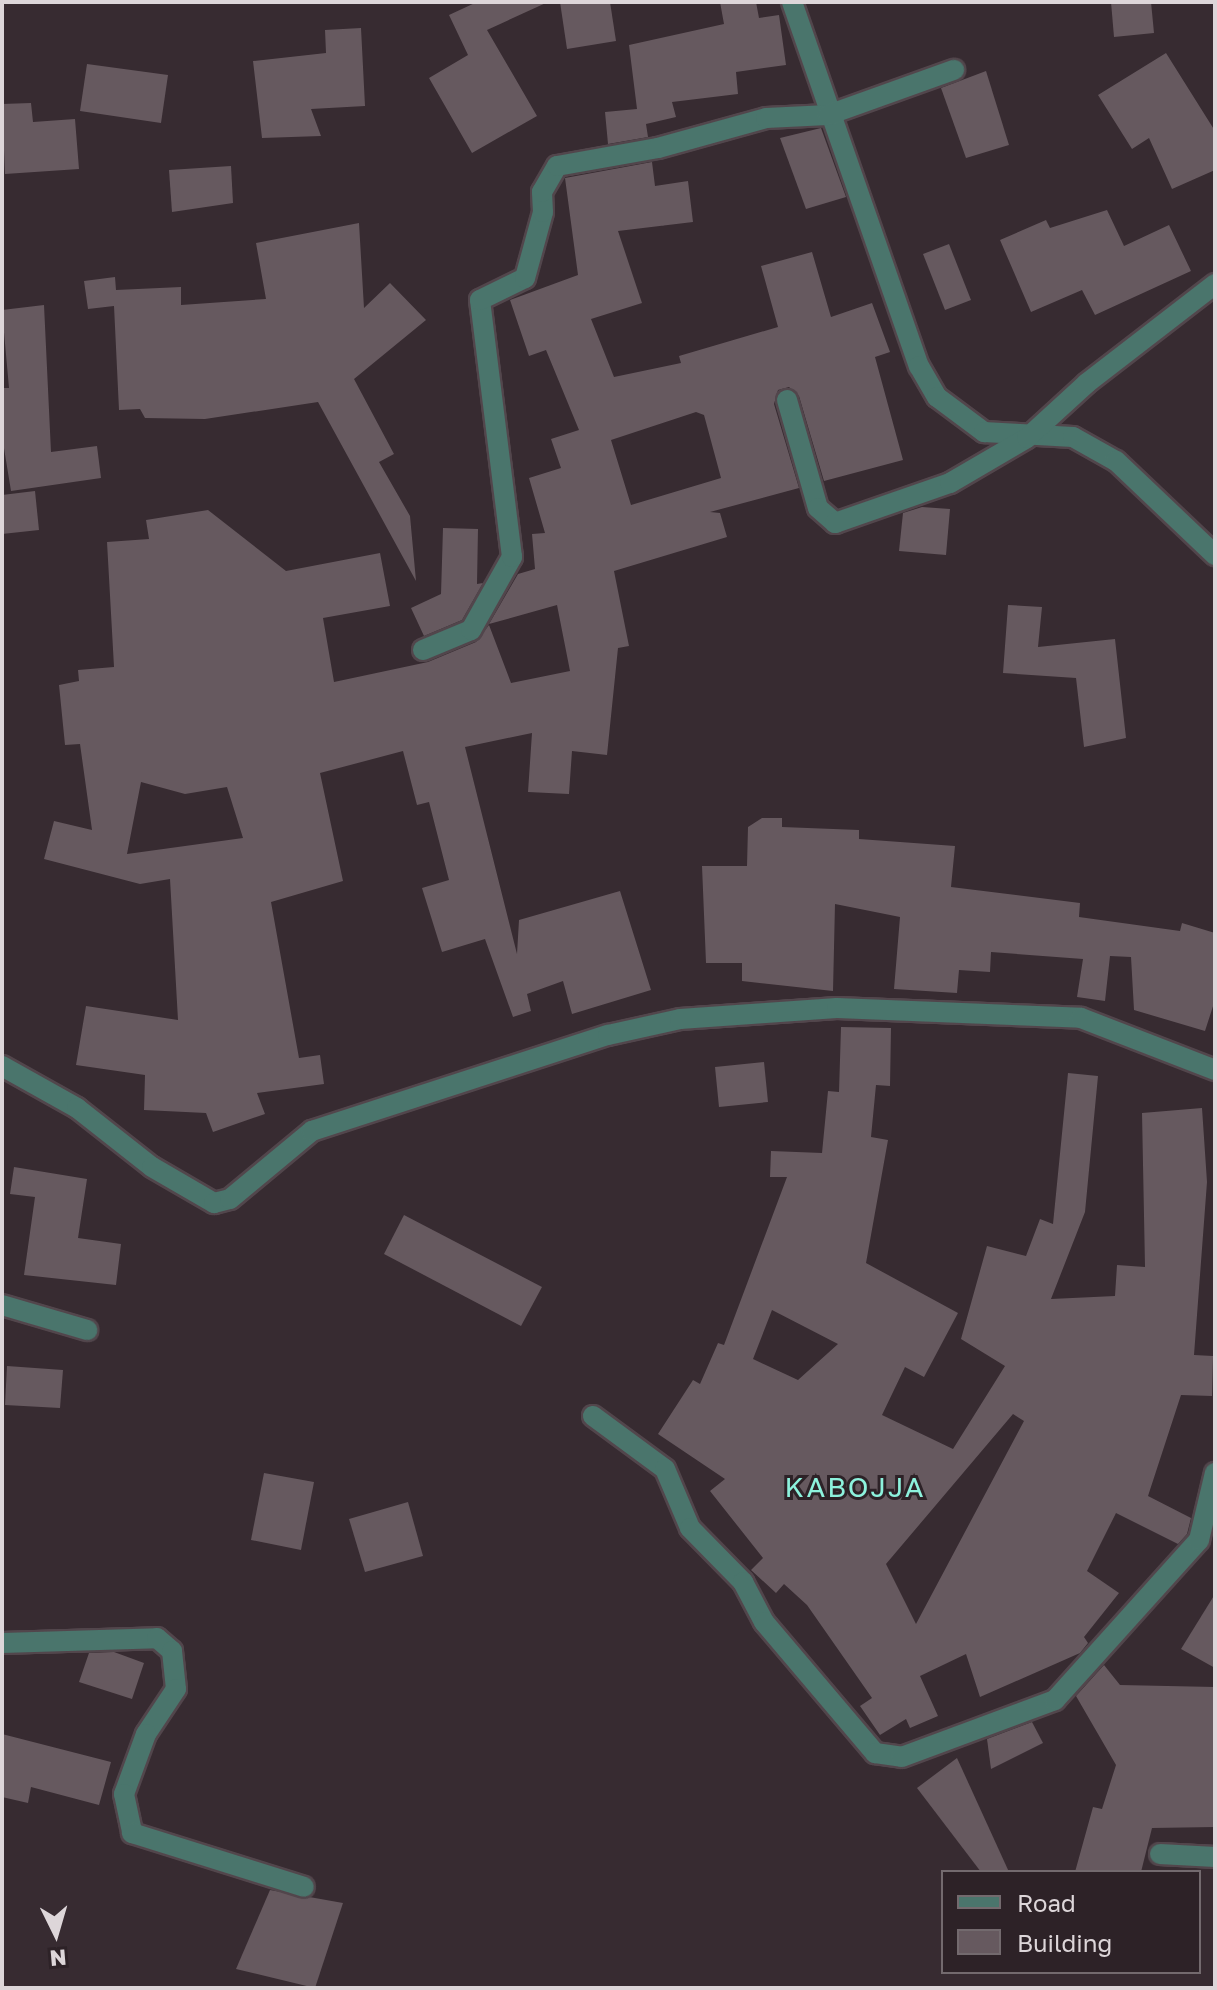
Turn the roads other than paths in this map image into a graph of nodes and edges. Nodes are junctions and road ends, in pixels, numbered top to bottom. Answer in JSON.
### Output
{"nodes":[{"id":1,"x":792,"y":2,"type":"edge"},
{"id":2,"x":954,"y":70,"type":"dead end"},
{"id":3,"x":828,"y":115,"type":"junction"},
{"id":4,"x":1215,"y":284,"type":"edge"},
{"id":5,"x":787,"y":400,"type":"dead end"},
{"id":6,"x":1027,"y":438,"type":"junction"},
{"id":7,"x":1215,"y":555,"type":"edge"},
{"id":8,"x":423,"y":650,"type":"dead end"},
{"id":9,"x":2,"y":1066,"type":"edge"},
{"id":10,"x":1215,"y":1070,"type":"edge"},
{"id":11,"x":2,"y":1305,"type":"edge"},
{"id":12,"x":87,"y":1330,"type":"dead end"},
{"id":13,"x":593,"y":1416,"type":"dead end"},
{"id":14,"x":1215,"y":1473,"type":"edge"},
{"id":15,"x":2,"y":1643,"type":"edge"},
{"id":16,"x":1160,"y":1854,"type":"dead end"},
{"id":17,"x":1215,"y":1857,"type":"edge"},
{"id":18,"x":304,"y":1887,"type":"dead end"}],
"edges":[{"from":1,"to":3,"type":"street"},
{"from":2,"to":3,"type":"street"},
{"from":3,"to":6,"type":"street"},
{"from":3,"to":8,"type":"street"},
{"from":4,"to":6,"type":"street"},
{"from":5,"to":6,"type":"street"},
{"from":6,"to":7,"type":"street"},
{"from":9,"to":10,"type":"street"},
{"from":11,"to":12,"type":"street"},
{"from":13,"to":14,"type":"street"},
{"from":15,"to":18,"type":"street"},
{"from":16,"to":17,"type":"street"}]}
